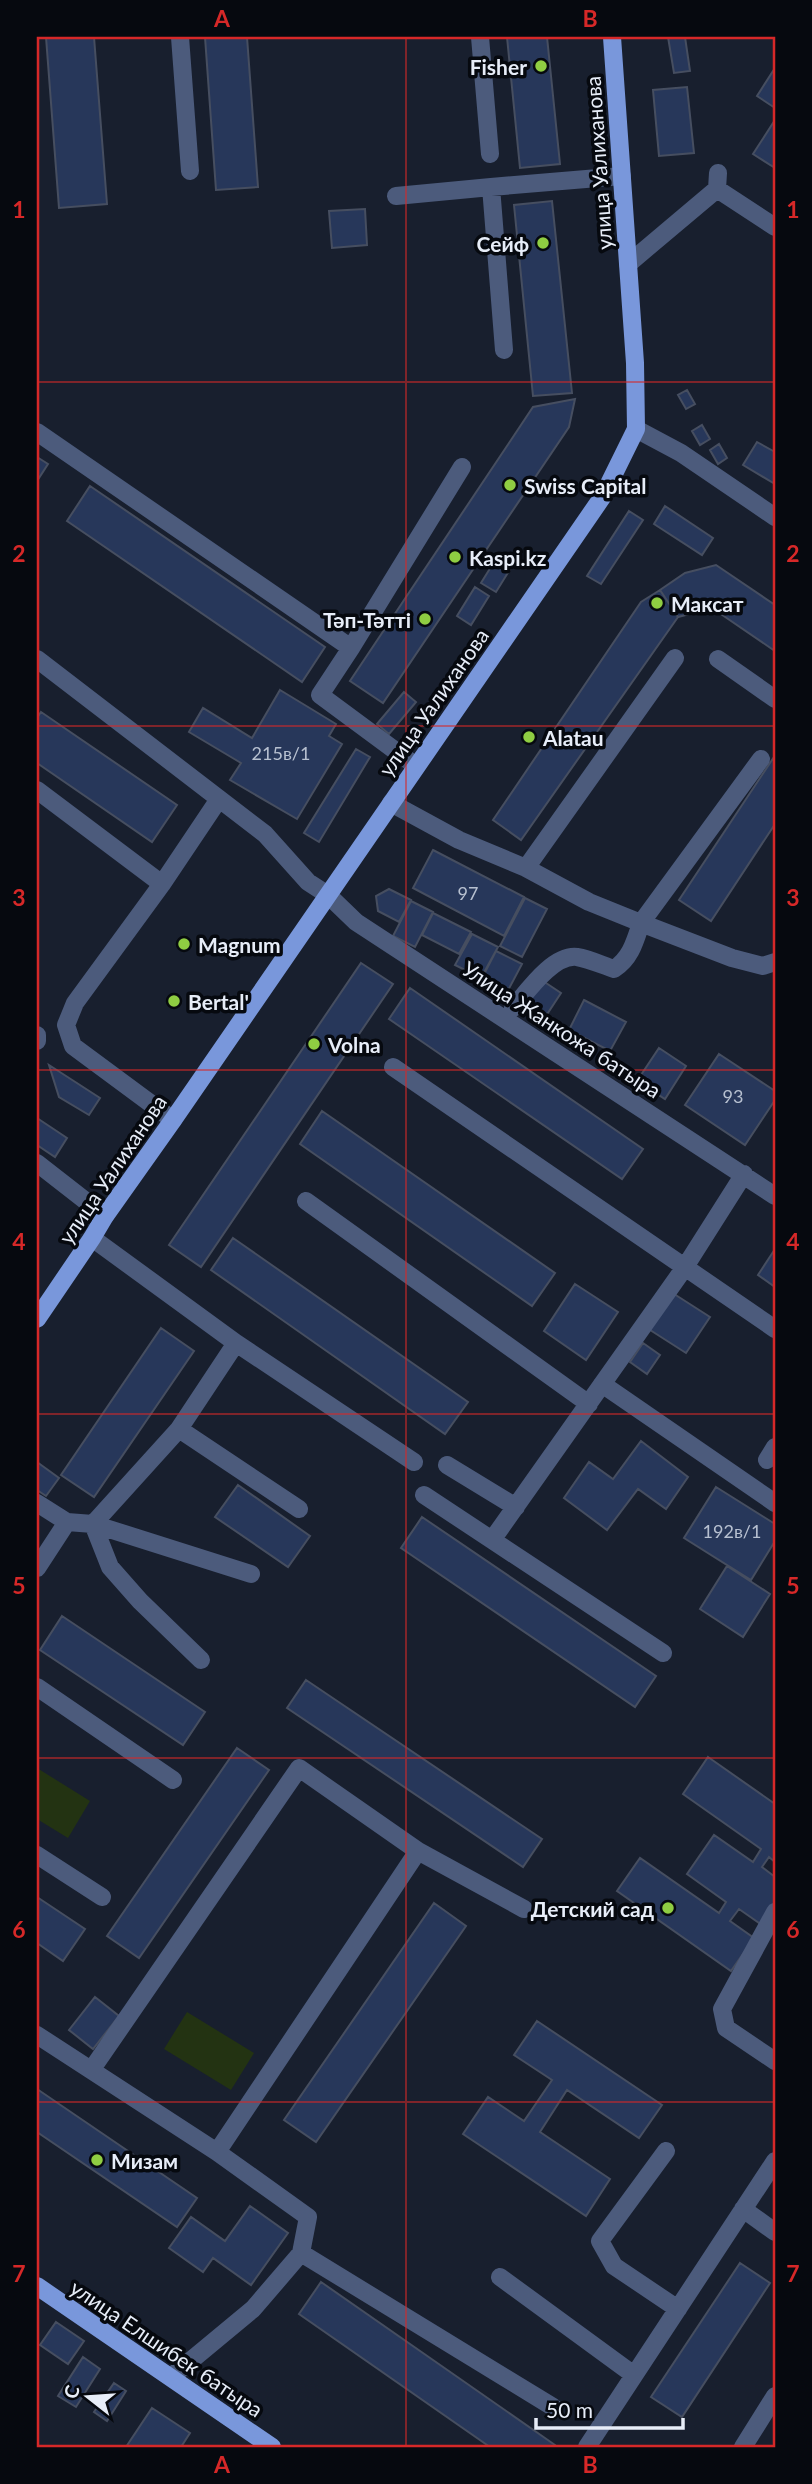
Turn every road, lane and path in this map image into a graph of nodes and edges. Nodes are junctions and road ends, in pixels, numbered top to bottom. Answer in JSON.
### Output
{"nodes":[{"id":1,"x":180,"y":37,"type":"edge"},
{"id":2,"x":480,"y":37,"type":"edge"},
{"id":3,"x":612,"y":37,"type":"edge"},
{"id":4,"x":489,"y":154,"type":"dead end"},
{"id":5,"x":190,"y":171,"type":"dead end"},
{"id":6,"x":622,"y":176,"type":"junction"},
{"id":7,"x":491,"y":187,"type":"junction"},
{"id":8,"x":396,"y":196,"type":"dead end"},
{"id":9,"x":775,"y":228,"type":"edge"},
{"id":10,"x":628,"y":264,"type":"junction"},
{"id":11,"x":504,"y":350,"type":"dead end"},
{"id":12,"x":636,"y":429,"type":"junction"},
{"id":13,"x":37,"y":432,"type":"edge"},
{"id":14,"x":462,"y":467,"type":"dead end"},
{"id":15,"x":775,"y":517,"type":"edge"},
{"id":16,"x":351,"y":648,"type":"junction"},
{"id":17,"x":675,"y":658,"type":"dead end"},
{"id":18,"x":37,"y":659,"type":"edge"},
{"id":19,"x":718,"y":659,"type":"dead end"},
{"id":20,"x":775,"y":699,"type":"edge"},
{"id":21,"x":761,"y":759,"type":"dead end"},
{"id":22,"x":416,"y":766,"type":"junction"},
{"id":23,"x":37,"y":790,"type":"edge"},
{"id":24,"x":219,"y":799,"type":"junction"},
{"id":25,"x":391,"y":803,"type":"junction"},
{"id":26,"x":526,"y":868,"type":"junction"},
{"id":27,"x":162,"y":884,"type":"junction"},
{"id":28,"x":328,"y":895,"type":"junction"},
{"id":29,"x":641,"y":923,"type":"junction"},
{"id":30,"x":775,"y":962,"type":"edge"},
{"id":31,"x":513,"y":1008,"type":"dead end"},
{"id":32,"x":37,"y":1035,"type":"edge"},
{"id":33,"x":37,"y":1041,"type":"edge"},
{"id":34,"x":393,"y":1067,"type":"dead end"},
{"id":35,"x":173,"y":1120,"type":"junction"},
{"id":36,"x":37,"y":1163,"type":"edge"},
{"id":37,"x":744,"y":1174,"type":"junction"},
{"id":38,"x":775,"y":1196,"type":"edge"},
{"id":39,"x":306,"y":1200,"type":"dead end"},
{"id":40,"x":105,"y":1216,"type":"junction"},
{"id":41,"x":92,"y":1238,"type":"junction"},
{"id":42,"x":685,"y":1267,"type":"junction"},
{"id":43,"x":37,"y":1319,"type":"edge"},
{"id":44,"x":775,"y":1329,"type":"edge"},
{"id":45,"x":236,"y":1343,"type":"junction"},
{"id":46,"x":602,"y":1384,"type":"junction"},
{"id":47,"x":589,"y":1404,"type":"junction"},
{"id":48,"x":179,"y":1429,"type":"junction"},
{"id":49,"x":414,"y":1462,"type":"dead end"},
{"id":50,"x":447,"y":1465,"type":"dead end"},
{"id":51,"x":424,"y":1495,"type":"dead end"},
{"id":52,"x":37,"y":1503,"type":"edge"},
{"id":53,"x":775,"y":1503,"type":"edge"},
{"id":54,"x":516,"y":1507,"type":"junction"},
{"id":55,"x":299,"y":1509,"type":"dead end"},
{"id":56,"x":67,"y":1522,"type":"junction"},
{"id":57,"x":93,"y":1524,"type":"junction"},
{"id":58,"x":492,"y":1540,"type":"junction"},
{"id":59,"x":37,"y":1568,"type":"edge"},
{"id":60,"x":251,"y":1574,"type":"dead end"},
{"id":61,"x":663,"y":1653,"type":"dead end"},
{"id":62,"x":201,"y":1660,"type":"dead end"},
{"id":63,"x":37,"y":1687,"type":"edge"},
{"id":64,"x":173,"y":1780,"type":"dead end"},
{"id":65,"x":418,"y":1850,"type":"junction"},
{"id":66,"x":37,"y":1855,"type":"edge"},
{"id":67,"x":102,"y":1897,"type":"dead end"},
{"id":68,"x":524,"y":1909,"type":"dead end"},
{"id":69,"x":775,"y":1912,"type":"edge"},
{"id":70,"x":37,"y":2035,"type":"edge"},
{"id":71,"x":775,"y":2062,"type":"edge"},
{"id":72,"x":92,"y":2069,"type":"junction"},
{"id":73,"x":666,"y":2151,"type":"dead end"},
{"id":74,"x":217,"y":2152,"type":"junction"},
{"id":75,"x":775,"y":2161,"type":"edge"},
{"id":76,"x":743,"y":2209,"type":"junction"},
{"id":77,"x":775,"y":2232,"type":"edge"},
{"id":78,"x":301,"y":2253,"type":"junction"},
{"id":79,"x":500,"y":2277,"type":"dead end"},
{"id":80,"x":37,"y":2286,"type":"edge"},
{"id":81,"x":678,"y":2309,"type":"junction"},
{"id":82,"x":634,"y":2375,"type":"junction"},
{"id":83,"x":171,"y":2378,"type":"junction"},
{"id":84,"x":775,"y":2396,"type":"edge"},
{"id":85,"x":553,"y":2407,"type":"dead end"},
{"id":86,"x":272,"y":2447,"type":"edge"},
{"id":87,"x":587,"y":2447,"type":"edge"},
{"id":88,"x":743,"y":2447,"type":"edge"}],
"edges":[{"from":1,"to":5,"type":"street"},
{"from":2,"to":4,"type":"street"},
{"from":3,"to":6,"type":"main road","name":"улица Уалиханова"},
{"from":6,"to":7,"type":"street"},
{"from":6,"to":10,"type":"main road","name":"улица Уалиханова"},
{"from":7,"to":8,"type":"street"},
{"from":7,"to":11,"type":"street"},
{"from":9,"to":10,"type":"street"},
{"from":10,"to":12,"type":"main road","name":"улица Уалиханова"},
{"from":12,"to":15,"type":"street"},
{"from":12,"to":22,"type":"main road","name":"улица Уалиханова"},
{"from":13,"to":16,"type":"street"},
{"from":14,"to":16,"type":"street"},
{"from":16,"to":22,"type":"street"},
{"from":17,"to":26,"type":"street"},
{"from":18,"to":24,"type":"street","name":"Улица Жанкожа батыра"},
{"from":19,"to":20,"type":"street"},
{"from":21,"to":29,"type":"street"},
{"from":22,"to":25,"type":"main road","name":"улица Уалиханова"},
{"from":23,"to":27,"type":"street"},
{"from":24,"to":27,"type":"street"},
{"from":24,"to":28,"type":"street","name":"Улица Жанкожа батыра"},
{"from":25,"to":26,"type":"street"},
{"from":25,"to":28,"type":"main road","name":"улица Уалиханова"},
{"from":26,"to":29,"type":"street"},
{"from":27,"to":35,"type":"street"},
{"from":28,"to":35,"type":"main road","name":"улица Уалиханова"},
{"from":28,"to":37,"type":"street","name":"Улица Жанкожа батыра"},
{"from":29,"to":30,"type":"street"},
{"from":29,"to":31,"type":"street"},
{"from":32,"to":33,"type":"street"},
{"from":34,"to":42,"type":"street"},
{"from":35,"to":40,"type":"main road","name":"улица Уалиханова"},
{"from":36,"to":40,"type":"street"},
{"from":37,"to":38,"type":"street","name":"Улица Жанкожа батыра"},
{"from":37,"to":42,"type":"street"},
{"from":39,"to":47,"type":"street"},
{"from":40,"to":41,"type":"main road","name":"улица Уалиханова"},
{"from":41,"to":43,"type":"main road","name":"улица Уалиханова"},
{"from":41,"to":45,"type":"street"},
{"from":42,"to":44,"type":"street"},
{"from":42,"to":46,"type":"street"},
{"from":45,"to":48,"type":"street"},
{"from":45,"to":49,"type":"street"},
{"from":46,"to":47,"type":"street"},
{"from":46,"to":53,"type":"street"},
{"from":47,"to":54,"type":"street"},
{"from":48,"to":55,"type":"street"},
{"from":48,"to":57,"type":"street"},
{"from":50,"to":54,"type":"street"},
{"from":51,"to":58,"type":"street"},
{"from":52,"to":56,"type":"street"},
{"from":54,"to":58,"type":"street"},
{"from":56,"to":57,"type":"street"},
{"from":56,"to":59,"type":"street"},
{"from":57,"to":60,"type":"street"},
{"from":57,"to":62,"type":"street"},
{"from":58,"to":61,"type":"street"},
{"from":63,"to":64,"type":"street"},
{"from":65,"to":68,"type":"street"},
{"from":65,"to":72,"type":"street"},
{"from":65,"to":74,"type":"street"},
{"from":66,"to":67,"type":"street"},
{"from":69,"to":71,"type":"street"},
{"from":70,"to":72,"type":"street"},
{"from":72,"to":74,"type":"street"},
{"from":73,"to":81,"type":"street"},
{"from":74,"to":78,"type":"street"},
{"from":75,"to":76,"type":"street"},
{"from":76,"to":77,"type":"street"},
{"from":76,"to":81,"type":"street"},
{"from":78,"to":83,"type":"street"},
{"from":78,"to":85,"type":"street"},
{"from":79,"to":82,"type":"street"},
{"from":80,"to":83,"type":"main road","name":"улица Елшибек батыра"},
{"from":81,"to":82,"type":"street"},
{"from":82,"to":87,"type":"street"},
{"from":83,"to":86,"type":"main road","name":"улица Елшибек батыра"},
{"from":84,"to":88,"type":"street"}]}
